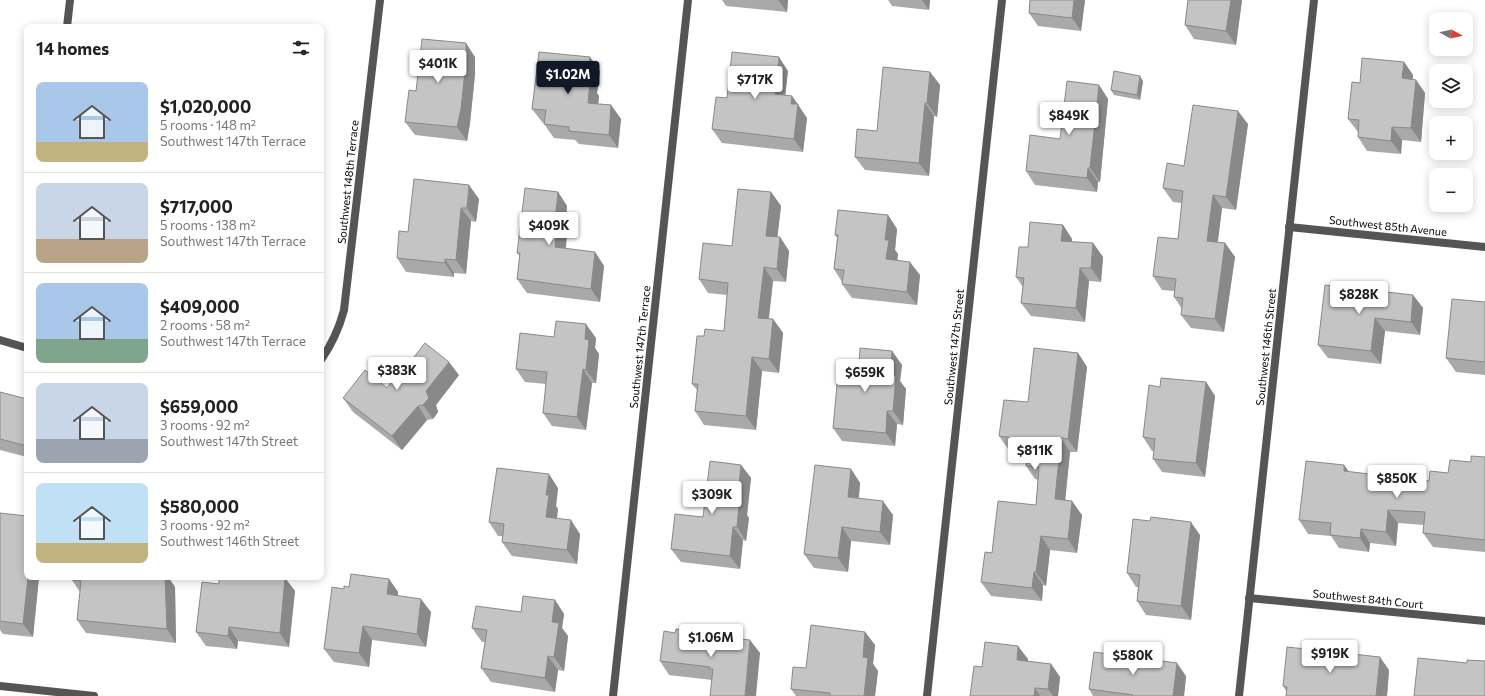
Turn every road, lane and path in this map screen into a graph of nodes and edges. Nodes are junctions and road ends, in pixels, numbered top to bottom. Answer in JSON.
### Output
{"nodes":[{"id":1,"x":70,"y":0,"type":"edge"},
{"id":2,"x":380,"y":0,"type":"edge"},
{"id":3,"x":688,"y":0,"type":"edge"},
{"id":4,"x":1002,"y":0,"type":"edge"},
{"id":5,"x":1314,"y":0,"type":"edge"},
{"id":6,"x":67,"y":24,"type":"edge"},
{"id":7,"x":1289,"y":227,"type":"junction"},
{"id":8,"x":1485,"y":247,"type":"edge"},
{"id":9,"x":0,"y":340,"type":"edge"},
{"id":10,"x":24,"y":347,"type":"edge"},
{"id":11,"x":324,"y":356,"type":"edge"},
{"id":12,"x":1249,"y":598,"type":"junction"},
{"id":13,"x":1485,"y":621,"type":"edge"},
{"id":14,"x":0,"y":686,"type":"edge"},
{"id":15,"x":94,"y":696,"type":"edge"},
{"id":16,"x":613,"y":696,"type":"edge"},
{"id":17,"x":927,"y":696,"type":"edge"},
{"id":18,"x":1239,"y":696,"type":"edge"}],
"edges":[{"from":1,"to":6,"type":"street"},
{"from":2,"to":11,"type":"street","name":"Southwest 148th Terrace"},
{"from":3,"to":16,"type":"street","name":"Southwest 147th Terrace"},
{"from":4,"to":17,"type":"street","name":"Southwest 147th Street"},
{"from":5,"to":7,"type":"street","name":"Southwest 146th Street"},
{"from":7,"to":8,"type":"street","name":"Southwest 85th Avenue"},
{"from":7,"to":12,"type":"street","name":"Southwest 146th Street"},
{"from":9,"to":10,"type":"street"},
{"from":12,"to":13,"type":"street","name":"Southwest 84th Court"},
{"from":12,"to":18,"type":"street","name":"Southwest 146th Street"},
{"from":14,"to":15,"type":"street"}]}
